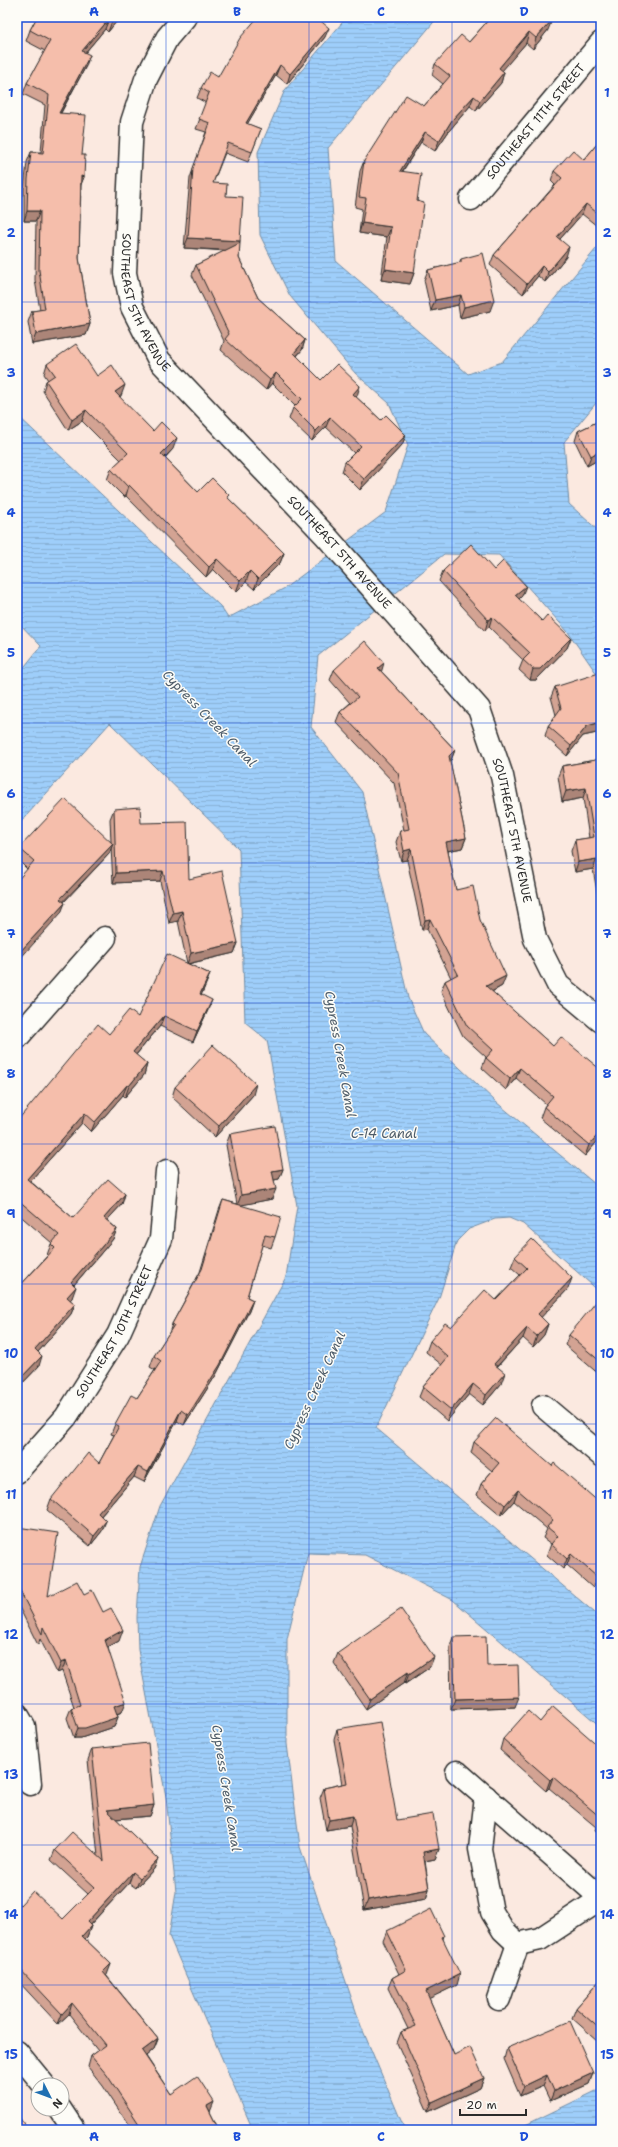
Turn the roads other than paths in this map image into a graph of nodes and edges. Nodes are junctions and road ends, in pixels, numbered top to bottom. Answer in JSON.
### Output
{"nodes":[{"id":1,"x":185,"y":17,"type":"edge"},
{"id":2,"x":601,"y":43,"type":"edge"},
{"id":3,"x":471,"y":199,"type":"dead end"},
{"id":4,"x":104,"y":938,"type":"dead end"},
{"id":5,"x":601,"y":1021,"type":"edge"},
{"id":6,"x":17,"y":1038,"type":"edge"},
{"id":7,"x":167,"y":1171,"type":"dead end"},
{"id":8,"x":543,"y":1406,"type":"dead end"},
{"id":9,"x":601,"y":1456,"type":"edge"},
{"id":10,"x":17,"y":1472,"type":"edge"},
{"id":11,"x":17,"y":1714,"type":"edge"},
{"id":12,"x":457,"y":1772,"type":"dead end"},
{"id":13,"x":30,"y":1784,"type":"dead end"},
{"id":14,"x":486,"y":1797,"type":"junction"},
{"id":15,"x":601,"y":1899,"type":"edge"},
{"id":16,"x":518,"y":1944,"type":"junction"},
{"id":17,"x":499,"y":1999,"type":"dead end"},
{"id":18,"x":17,"y":2052,"type":"edge"},
{"id":19,"x":37,"y":2077,"type":"edge"},
{"id":20,"x":65,"y":2117,"type":"edge"},
{"id":21,"x":74,"y":2130,"type":"edge"}],
"edges":[{"from":1,"to":5,"type":"street","name":"SOUTHEAST 5TH AVENUE"},
{"from":2,"to":3,"type":"street","name":"SOUTHEAST 11TH STREET"},
{"from":4,"to":6,"type":"street"},
{"from":7,"to":10,"type":"street","name":"SOUTHEAST 10TH STREET"},
{"from":8,"to":9,"type":"street"},
{"from":11,"to":13,"type":"street"},
{"from":12,"to":14,"type":"street"},
{"from":14,"to":15,"type":"street"},
{"from":14,"to":16,"type":"street"},
{"from":15,"to":16,"type":"street"},
{"from":16,"to":17,"type":"street"},
{"from":18,"to":19,"type":"street"},
{"from":20,"to":21,"type":"street"}]}
